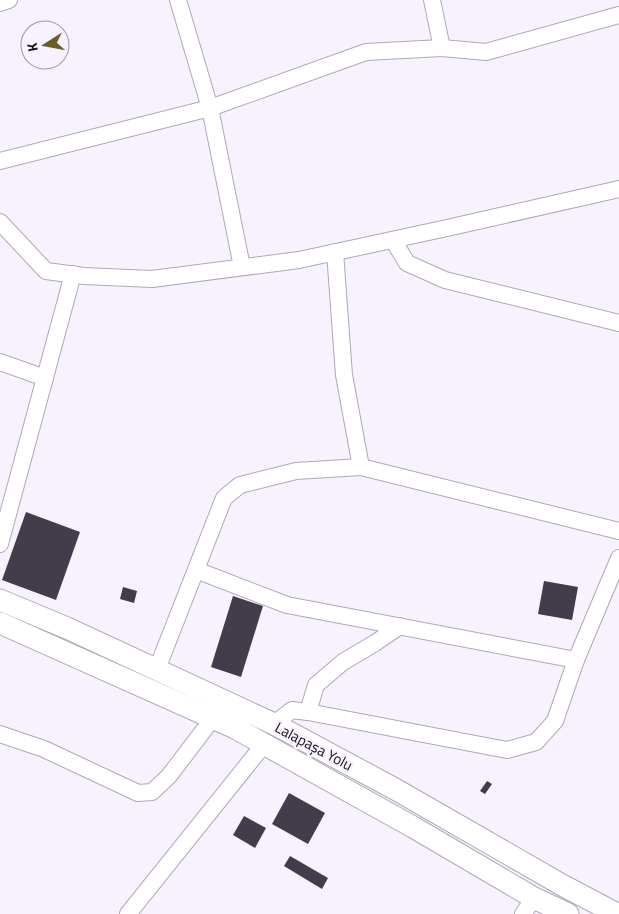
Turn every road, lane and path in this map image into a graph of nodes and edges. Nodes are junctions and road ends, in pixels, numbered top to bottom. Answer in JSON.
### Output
{"nodes":[{"id":1,"x":9,"y":0,"type":"edge"},
{"id":2,"x":178,"y":0,"type":"edge"},
{"id":3,"x":432,"y":0,"type":"edge"},
{"id":4,"x":0,"y":2,"type":"edge"},
{"id":5,"x":619,"y":15,"type":"edge"},
{"id":6,"x":442,"y":48,"type":"junction"},
{"id":7,"x":210,"y":108,"type":"junction"},
{"id":8,"x":0,"y":161,"type":"edge"},
{"id":9,"x":619,"y":189,"type":"edge"},
{"id":10,"x":0,"y":222,"type":"edge"},
{"id":11,"x":393,"y":240,"type":"junction"},
{"id":12,"x":335,"y":252,"type":"junction"},
{"id":13,"x":242,"y":267,"type":"junction"},
{"id":14,"x":74,"y":274,"type":"junction"},
{"id":15,"x":619,"y":323,"type":"edge"},
{"id":16,"x":0,"y":362,"type":"edge"},
{"id":17,"x":45,"y":378,"type":"junction"},
{"id":18,"x":360,"y":467,"type":"junction"},
{"id":19,"x":619,"y":531,"type":"edge"},
{"id":20,"x":0,"y":544,"type":"edge"},
{"id":21,"x":619,"y":558,"type":"edge"},
{"id":22,"x":196,"y":570,"type":"junction"},
{"id":23,"x":0,"y":600,"type":"edge"},
{"id":24,"x":0,"y":623,"type":"edge"},
{"id":25,"x":400,"y":626,"type":"junction"},
{"id":26,"x":576,"y":660,"type":"junction"},
{"id":27,"x":157,"y":669,"type":"junction"},
{"id":28,"x":308,"y":712,"type":"junction"},
{"id":29,"x":213,"y":718,"type":"junction"},
{"id":30,"x":274,"y":724,"type":"junction"},
{"id":31,"x":0,"y":734,"type":"edge"},
{"id":32,"x":265,"y":743,"type":"junction"},
{"id":33,"x":528,"y":906,"type":"edge"},
{"id":34,"x":128,"y":914,"type":"edge"},
{"id":35,"x":568,"y":914,"type":"edge"},
{"id":36,"x":617,"y":914,"type":"edge"}],
"edges":[{"from":1,"to":4,"type":"street"},
{"from":2,"to":7,"type":"street"},
{"from":3,"to":6,"type":"street"},
{"from":5,"to":6,"type":"street"},
{"from":6,"to":7,"type":"street"},
{"from":7,"to":8,"type":"street"},
{"from":7,"to":13,"type":"street"},
{"from":9,"to":11,"type":"street"},
{"from":10,"to":14,"type":"street"},
{"from":11,"to":12,"type":"street"},
{"from":11,"to":15,"type":"street"},
{"from":12,"to":13,"type":"street"},
{"from":12,"to":18,"type":"street"},
{"from":13,"to":14,"type":"street"},
{"from":14,"to":17,"type":"street"},
{"from":16,"to":17,"type":"street"},
{"from":17,"to":20,"type":"street"},
{"from":18,"to":19,"type":"street"},
{"from":18,"to":22,"type":"street"},
{"from":21,"to":26,"type":"street"},
{"from":22,"to":25,"type":"street"},
{"from":22,"to":27,"type":"street"},
{"from":23,"to":27,"type":"main road","name":"Lalapaşa Yolu"},
{"from":24,"to":29,"type":"main road","name":"Lalapaşa Yolu"},
{"from":25,"to":26,"type":"street"},
{"from":25,"to":28,"type":"street"},
{"from":26,"to":28,"type":"street"},
{"from":27,"to":30,"type":"main road","name":"Lalapaşa Yolu"},
{"from":28,"to":30,"type":"street"},
{"from":29,"to":31,"type":"street"},
{"from":29,"to":32,"type":"main road","name":"Lalapaşa Yolu"},
{"from":30,"to":36,"type":"main road","name":"Lalapaşa Yolu"},
{"from":32,"to":33,"type":"main road","name":"Lalapaşa Yolu"},
{"from":32,"to":34,"type":"street"},
{"from":33,"to":35,"type":"main road","name":"Lalapaşa Yolu"}]}
